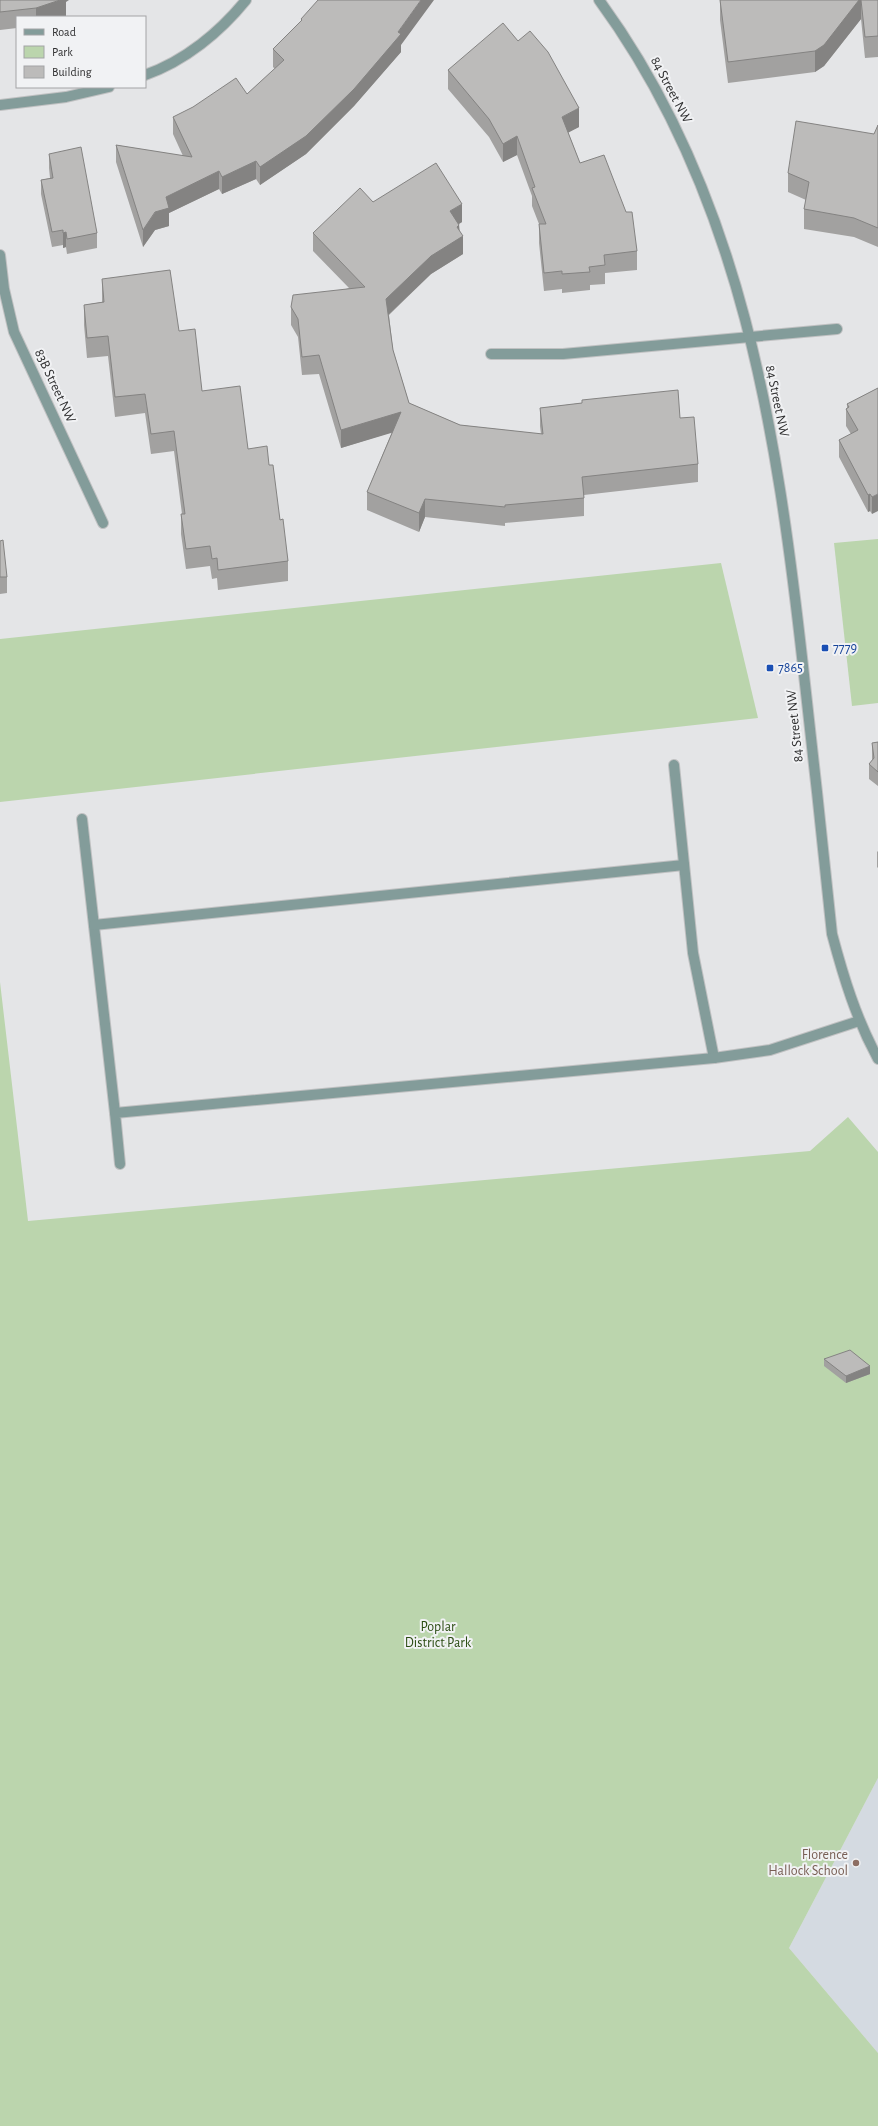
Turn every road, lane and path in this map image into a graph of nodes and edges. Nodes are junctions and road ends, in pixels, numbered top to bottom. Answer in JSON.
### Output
{"nodes":[{"id":1,"x":246,"y":0,"type":"edge"},
{"id":2,"x":599,"y":0,"type":"edge"},
{"id":3,"x":146,"y":74,"type":"edge"},
{"id":4,"x":105,"y":88,"type":"edge"},
{"id":5,"x":0,"y":105,"type":"edge"},
{"id":6,"x":0,"y":254,"type":"edge"},
{"id":7,"x":837,"y":329,"type":"dead end"},
{"id":8,"x":749,"y":338,"type":"junction"},
{"id":9,"x":491,"y":354,"type":"dead end"},
{"id":10,"x":103,"y":524,"type":"dead end"},
{"id":11,"x":674,"y":764,"type":"dead end"},
{"id":12,"x":82,"y":819,"type":"dead end"},
{"id":13,"x":684,"y":865,"type":"junction"},
{"id":14,"x":94,"y":925,"type":"junction"},
{"id":15,"x":859,"y":1021,"type":"junction"},
{"id":16,"x":714,"y":1058,"type":"junction"},
{"id":17,"x":878,"y":1059,"type":"edge"},
{"id":18,"x":115,"y":1113,"type":"junction"},
{"id":19,"x":120,"y":1164,"type":"dead end"}],
"edges":[{"from":1,"to":3,"type":"street"},
{"from":2,"to":8,"type":"street","name":"84 Street NW"},
{"from":4,"to":5,"type":"street"},
{"from":6,"to":10,"type":"street","name":"83B Street NW"},
{"from":7,"to":8,"type":"street"},
{"from":8,"to":9,"type":"street"},
{"from":8,"to":15,"type":"street","name":"84 Street NW"},
{"from":11,"to":13,"type":"street"},
{"from":12,"to":14,"type":"street"},
{"from":13,"to":14,"type":"street"},
{"from":13,"to":16,"type":"street"},
{"from":14,"to":18,"type":"street"},
{"from":15,"to":16,"type":"street"},
{"from":15,"to":17,"type":"street","name":"84 Street NW"},
{"from":16,"to":18,"type":"street"},
{"from":18,"to":19,"type":"street"}]}
